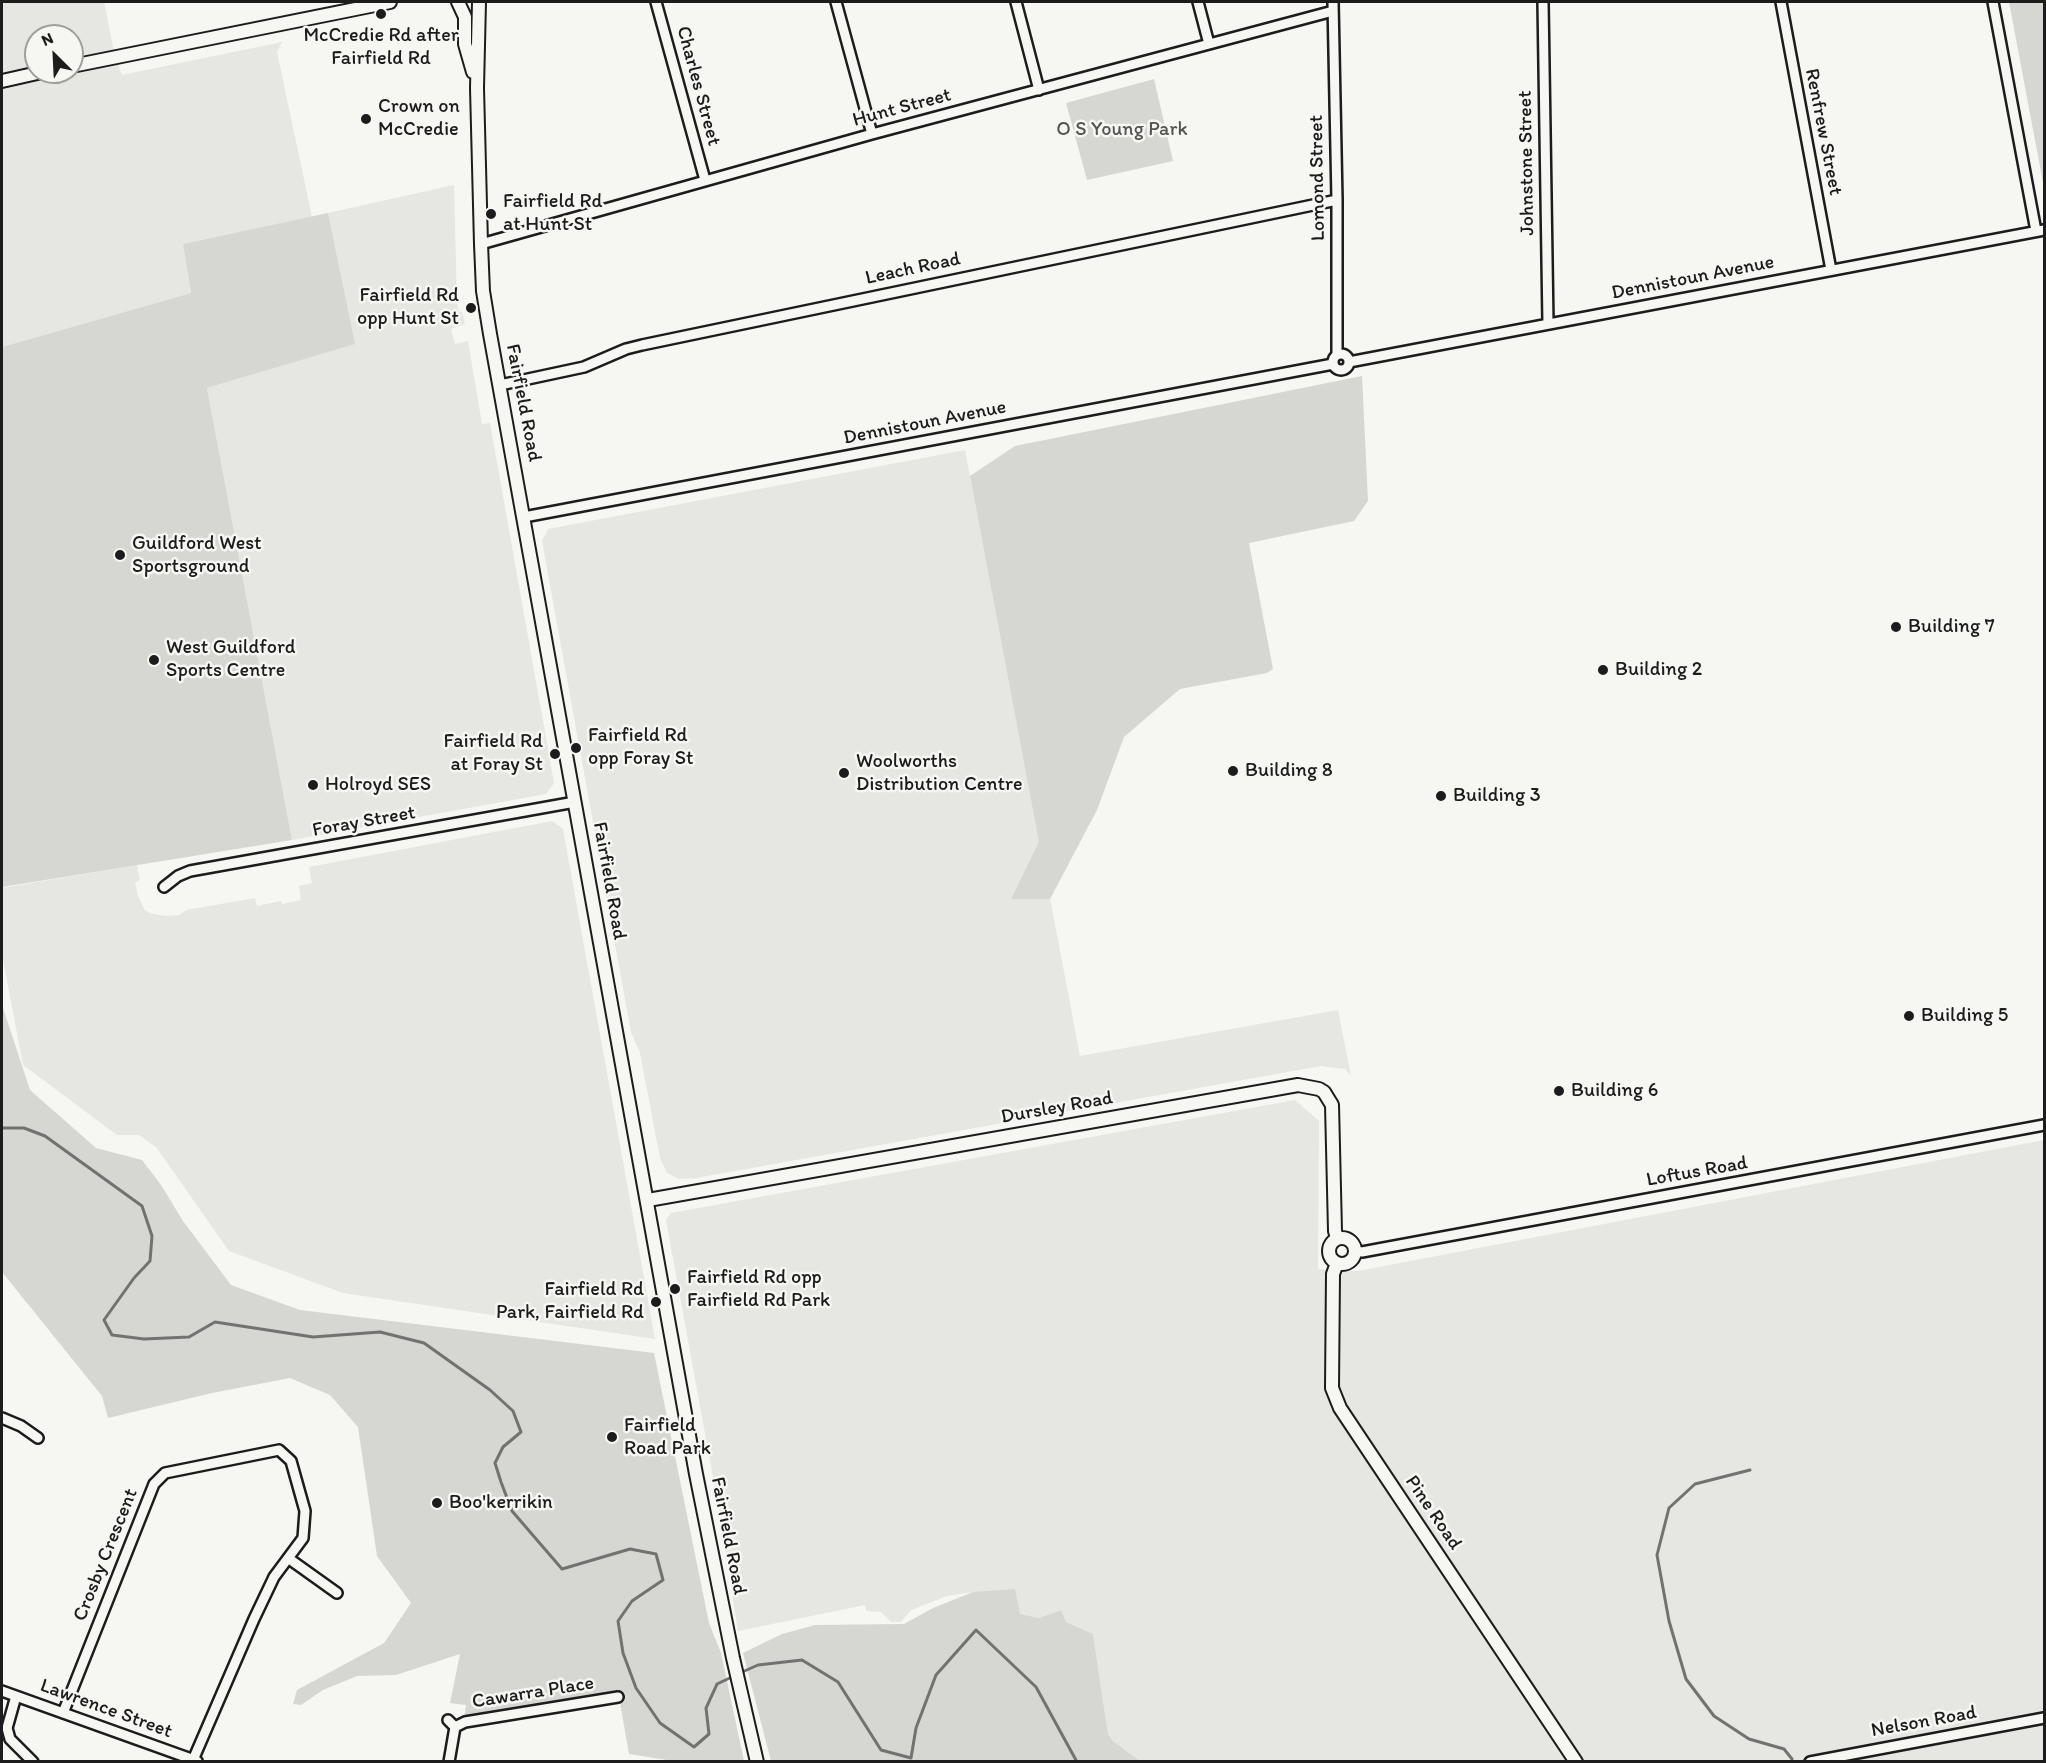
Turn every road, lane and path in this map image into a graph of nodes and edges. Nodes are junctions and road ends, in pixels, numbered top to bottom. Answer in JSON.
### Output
{"nodes":[{"id":1,"x":390,"y":2,"type":"edge"},
{"id":2,"x":458,"y":2,"type":"edge"},
{"id":3,"x":479,"y":2,"type":"edge"},
{"id":4,"x":656,"y":2,"type":"edge"},
{"id":5,"x":836,"y":2,"type":"edge"},
{"id":6,"x":1016,"y":2,"type":"edge"},
{"id":7,"x":1198,"y":2,"type":"edge"},
{"id":8,"x":1543,"y":2,"type":"edge"},
{"id":9,"x":1781,"y":2,"type":"edge"},
{"id":10,"x":1993,"y":2,"type":"edge"},
{"id":11,"x":1333,"y":7,"type":"edge"},
{"id":12,"x":1209,"y":44,"type":"junction"},
{"id":13,"x":84,"y":64,"type":"edge"},
{"id":14,"x":24,"y":76,"type":"edge"},
{"id":15,"x":2,"y":81,"type":"edge"},
{"id":16,"x":477,"y":88,"type":"junction"},
{"id":17,"x":1039,"y":90,"type":"junction"},
{"id":18,"x":872,"y":134,"type":"junction"},
{"id":19,"x":705,"y":180,"type":"junction"},
{"id":20,"x":1337,"y":200,"type":"junction"},
{"id":21,"x":2040,"y":230,"type":"edge"},
{"id":22,"x":482,"y":244,"type":"junction"},
{"id":23,"x":1831,"y":270,"type":"junction"},
{"id":24,"x":1548,"y":324,"type":"junction"},
{"id":25,"x":1335,"y":359,"type":"junction"},
{"id":26,"x":1349,"y":362,"type":"junction"},
{"id":27,"x":500,"y":386,"type":"junction"},
{"id":28,"x":524,"y":518,"type":"junction"},
{"id":29,"x":575,"y":802,"type":"junction"},
{"id":30,"x":164,"y":887,"type":"dead end"},
{"id":31,"x":2044,"y":1125,"type":"edge"},
{"id":32,"x":648,"y":1200,"type":"junction"},
{"id":33,"x":1337,"y":1238,"type":"junction"},
{"id":34,"x":1355,"y":1251,"type":"junction"},
{"id":35,"x":1337,"y":1263,"type":"junction"},
{"id":36,"x":2,"y":1418,"type":"edge"},
{"id":37,"x":38,"y":1438,"type":"dead end"},
{"id":38,"x":288,"y":1558,"type":"junction"},
{"id":39,"x":337,"y":1593,"type":"dead end"},
{"id":40,"x":2,"y":1691,"type":"edge"},
{"id":41,"x":16,"y":1696,"type":"junction"},
{"id":42,"x":618,"y":1697,"type":"dead end"},
{"id":43,"x":63,"y":1713,"type":"junction"},
{"id":44,"x":2044,"y":1718,"type":"edge"},
{"id":45,"x":33,"y":1761,"type":"edge"},
{"id":46,"x":196,"y":1761,"type":"edge"},
{"id":47,"x":449,"y":1761,"type":"edge"},
{"id":48,"x":757,"y":1761,"type":"edge"},
{"id":49,"x":1576,"y":1761,"type":"edge"},
{"id":50,"x":1810,"y":1761,"type":"edge"}],
"edges":[{"from":1,"to":13,"type":"main road"},
{"from":2,"to":16,"type":"main road"},
{"from":3,"to":16,"type":"main road","name":"Fairfield Road"},
{"from":4,"to":19,"type":"street","name":"Charles Street"},
{"from":5,"to":18,"type":"street"},
{"from":6,"to":17,"type":"street"},
{"from":7,"to":12,"type":"street"},
{"from":8,"to":24,"type":"street","name":"Johnstone Street"},
{"from":9,"to":23,"type":"street","name":"Renfrew Street"},
{"from":10,"to":21,"type":"street"},
{"from":11,"to":12,"type":"street","name":"Hunt Street"},
{"from":11,"to":20,"type":"street","name":"Lomond Street"},
{"from":12,"to":17,"type":"street","name":"Hunt Street"},
{"from":14,"to":15,"type":"main road"},
{"from":16,"to":22,"type":"main road","name":"Fairfield Road"},
{"from":17,"to":18,"type":"street","name":"Hunt Street"},
{"from":18,"to":19,"type":"street","name":"Hunt Street"},
{"from":19,"to":22,"type":"street","name":"Hunt Street"},
{"from":20,"to":25,"type":"street","name":"Lomond Street"},
{"from":20,"to":27,"type":"street","name":"Leach Road"},
{"from":21,"to":23,"type":"street","name":"Dennistoun Avenue"},
{"from":22,"to":27,"type":"main road","name":"Fairfield Road"},
{"from":23,"to":24,"type":"street","name":"Dennistoun Avenue"},
{"from":24,"to":26,"type":"street","name":"Dennistoun Avenue"},
{"from":25,"to":26,"type":"street"},
{"from":25,"to":26,"type":"street"},
{"from":25,"to":28,"type":"street","name":"Dennistoun Avenue"},
{"from":27,"to":28,"type":"main road","name":"Fairfield Road"},
{"from":28,"to":29,"type":"main road","name":"Fairfield Road"},
{"from":29,"to":30,"type":"street","name":"Foray Street"},
{"from":29,"to":32,"type":"main road","name":"Fairfield Road"},
{"from":31,"to":34,"type":"street","name":"Loftus Road"},
{"from":32,"to":33,"type":"main road","name":"Dursley Road"},
{"from":32,"to":48,"type":"main road","name":"Fairfield Road"},
{"from":33,"to":34,"type":"main road"},
{"from":33,"to":35,"type":"main road"},
{"from":34,"to":35,"type":"main road"},
{"from":35,"to":49,"type":"main road","name":"Pine Road"},
{"from":36,"to":37,"type":"street"},
{"from":38,"to":39,"type":"street"},
{"from":38,"to":43,"type":"street","name":"Crosby Crescent"},
{"from":38,"to":46,"type":"street","name":"Crosby Crescent"},
{"from":40,"to":41,"type":"street","name":"Lawrence Street"},
{"from":41,"to":43,"type":"street","name":"Lawrence Street"},
{"from":41,"to":45,"type":"street"},
{"from":42,"to":47,"type":"street","name":"Cawarra Place"},
{"from":43,"to":46,"type":"street","name":"Lawrence Street"},
{"from":44,"to":50,"type":"street","name":"Nelson Road"}]}
